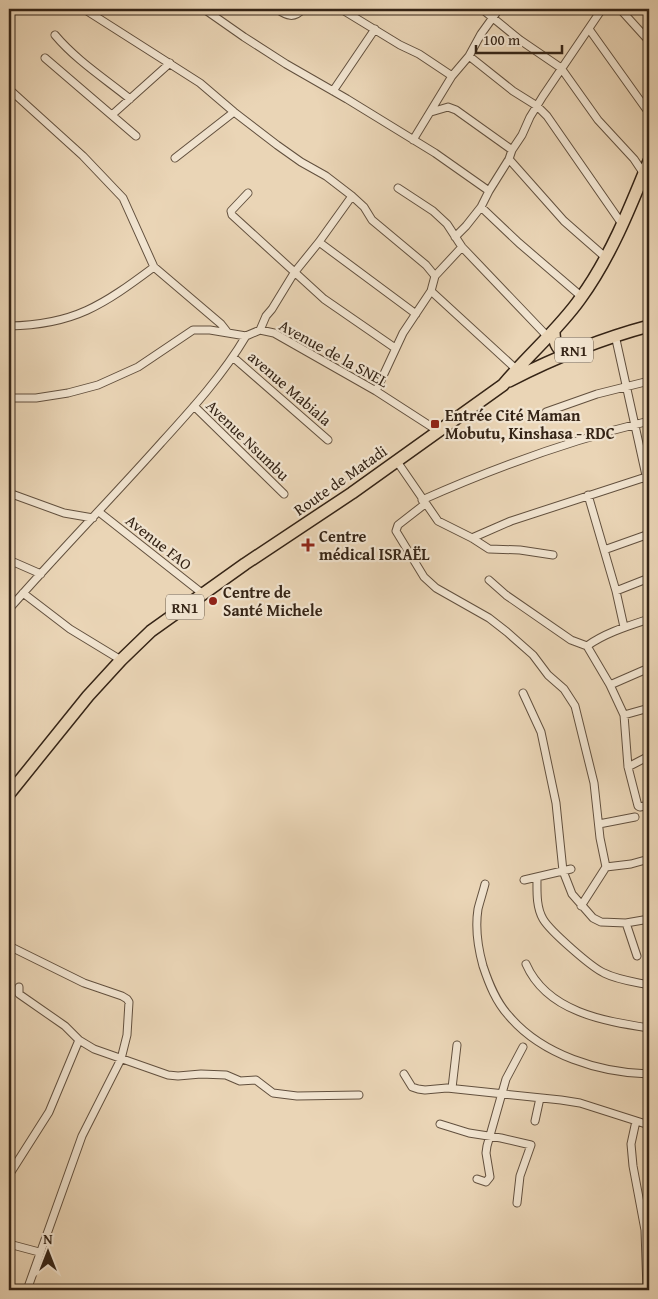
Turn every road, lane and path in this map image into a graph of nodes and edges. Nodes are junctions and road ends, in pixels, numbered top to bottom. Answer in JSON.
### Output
{"nodes":[{"id":1,"x":84,"y":9,"type":"edge"},
{"id":2,"x":204,"y":9,"type":"edge"},
{"id":3,"x":219,"y":9,"type":"edge"},
{"id":4,"x":277,"y":9,"type":"edge"},
{"id":5,"x":303,"y":9,"type":"edge"},
{"id":6,"x":341,"y":9,"type":"edge"},
{"id":7,"x":482,"y":9,"type":"edge"},
{"id":8,"x":499,"y":9,"type":"edge"},
{"id":9,"x":590,"y":9,"type":"edge"},
{"id":10,"x":620,"y":9,"type":"edge"},
{"id":11,"x":600,"y":12,"type":"edge"},
{"id":12,"x":214,"y":16,"type":"junction"},
{"id":13,"x":493,"y":16,"type":"junction"},
{"id":14,"x":375,"y":29,"type":"junction"},
{"id":15,"x":589,"y":29,"type":"junction"},
{"id":16,"x":55,"y":35,"type":"dead end"},
{"id":17,"x":649,"y":41,"type":"edge"},
{"id":18,"x":470,"y":56,"type":"junction"},
{"id":19,"x":46,"y":58,"type":"dead end"},
{"id":20,"x":170,"y":63,"type":"junction"},
{"id":21,"x":561,"y":68,"type":"junction"},
{"id":22,"x":452,"y":76,"type":"junction"},
{"id":23,"x":9,"y":89,"type":"edge"},
{"id":24,"x":333,"y":91,"type":"junction"},
{"id":25,"x":130,"y":99,"type":"junction"},
{"id":26,"x":537,"y":106,"type":"junction"},
{"id":27,"x":234,"y":112,"type":"junction"},
{"id":28,"x":431,"y":112,"type":"junction"},
{"id":29,"x":649,"y":113,"type":"edge"},
{"id":30,"x":113,"y":114,"type":"junction"},
{"id":31,"x":136,"y":136,"type":"dead end"},
{"id":32,"x":413,"y":140,"type":"junction"},
{"id":33,"x":512,"y":150,"type":"junction"},
{"id":34,"x":175,"y":158,"type":"dead end"},
{"id":35,"x":510,"y":159,"type":"junction"},
{"id":36,"x":649,"y":161,"type":"edge"},
{"id":37,"x":644,"y":174,"type":"junction"},
{"id":38,"x":398,"y":188,"type":"dead end"},
{"id":39,"x":489,"y":191,"type":"junction"},
{"id":40,"x":248,"y":193,"type":"dead end"},
{"id":41,"x":352,"y":196,"type":"junction"},
{"id":42,"x":481,"y":207,"type":"junction"},
{"id":43,"x":622,"y":224,"type":"junction"},
{"id":44,"x":455,"y":237,"type":"junction"},
{"id":45,"x":319,"y":242,"type":"junction"},
{"id":46,"x":462,"y":247,"type":"junction"},
{"id":47,"x":605,"y":257,"type":"junction"},
{"id":48,"x":154,"y":267,"type":"junction"},
{"id":49,"x":294,"y":273,"type":"junction"},
{"id":50,"x":435,"y":276,"type":"junction"},
{"id":51,"x":431,"y":291,"type":"junction"},
{"id":52,"x":582,"y":297,"type":"junction"},
{"id":53,"x":416,"y":314,"type":"junction"},
{"id":54,"x":9,"y":326,"type":"edge"},
{"id":55,"x":649,"y":326,"type":"edge"},
{"id":56,"x":260,"y":330,"type":"junction"},
{"id":57,"x":228,"y":333,"type":"junction"},
{"id":58,"x":551,"y":334,"type":"junction"},
{"id":59,"x":615,"y":335,"type":"junction"},
{"id":60,"x":246,"y":336,"type":"junction"},
{"id":61,"x":395,"y":348,"type":"junction"},
{"id":62,"x":565,"y":354,"type":"junction"},
{"id":63,"x":234,"y":358,"type":"junction"},
{"id":64,"x":516,"y":370,"type":"junction"},
{"id":65,"x":649,"y":381,"type":"edge"},
{"id":66,"x":503,"y":384,"type":"junction"},
{"id":67,"x":626,"y":387,"type":"junction"},
{"id":68,"x":376,"y":391,"type":"junction"},
{"id":69,"x":9,"y":398,"type":"edge"},
{"id":70,"x":194,"y":406,"type":"junction"},
{"id":71,"x":546,"y":412,"type":"dead end"},
{"id":72,"x":649,"y":421,"type":"edge"},
{"id":73,"x":635,"y":425,"type":"junction"},
{"id":74,"x":438,"y":431,"type":"junction"},
{"id":75,"x":328,"y":440,"type":"dead end"},
{"id":76,"x":396,"y":460,"type":"junction"},
{"id":77,"x":648,"y":476,"type":"edge"},
{"id":78,"x":649,"y":489,"type":"edge"},
{"id":79,"x":9,"y":493,"type":"edge"},
{"id":80,"x":284,"y":494,"type":"dead end"},
{"id":81,"x":588,"y":495,"type":"junction"},
{"id":82,"x":424,"y":502,"type":"junction"},
{"id":83,"x":99,"y":512,"type":"junction"},
{"id":84,"x":93,"y":518,"type":"junction"},
{"id":85,"x":647,"y":533,"type":"edge"},
{"id":86,"x":472,"y":538,"type":"junction"},
{"id":87,"x":604,"y":550,"type":"junction"},
{"id":88,"x":552,"y":555,"type":"dead end"},
{"id":89,"x":9,"y":560,"type":"edge"},
{"id":90,"x":41,"y":574,"type":"junction"},
{"id":91,"x":649,"y":578,"type":"edge"},
{"id":92,"x":489,"y":580,"type":"dead end"},
{"id":93,"x":616,"y":591,"type":"junction"},
{"id":94,"x":23,"y":593,"type":"junction"},
{"id":95,"x":203,"y":594,"type":"junction"},
{"id":96,"x":9,"y":609,"type":"edge"},
{"id":97,"x":649,"y":619,"type":"edge"},
{"id":98,"x":624,"y":627,"type":"junction"},
{"id":99,"x":586,"y":646,"type":"junction"},
{"id":100,"x":121,"y":660,"type":"junction"},
{"id":101,"x":649,"y":668,"type":"edge"},
{"id":102,"x":610,"y":685,"type":"junction"},
{"id":103,"x":522,"y":693,"type":"dead end"},
{"id":104,"x":649,"y":708,"type":"edge"},
{"id":105,"x":624,"y":716,"type":"junction"},
{"id":106,"x":649,"y":756,"type":"edge"},
{"id":107,"x":628,"y":767,"type":"junction"},
{"id":108,"x":11,"y":786,"type":"edge"},
{"id":109,"x":649,"y":805,"type":"edge"},
{"id":110,"x":634,"y":818,"type":"dead end"},
{"id":111,"x":599,"y":824,"type":"junction"},
{"id":112,"x":649,"y":859,"type":"edge"},
{"id":113,"x":606,"y":867,"type":"junction"},
{"id":114,"x":572,"y":869,"type":"dead end"},
{"id":115,"x":563,"y":871,"type":"junction"},
{"id":116,"x":538,"y":878,"type":"junction"},
{"id":117,"x":524,"y":880,"type":"dead end"},
{"id":118,"x":486,"y":884,"type":"dead end"},
{"id":119,"x":581,"y":906,"type":"junction"},
{"id":120,"x":649,"y":919,"type":"edge"},
{"id":121,"x":626,"y":924,"type":"junction"},
{"id":122,"x":9,"y":946,"type":"edge"},
{"id":123,"x":637,"y":956,"type":"dead end"},
{"id":124,"x":526,"y":964,"type":"dead end"},
{"id":125,"x":649,"y":985,"type":"edge"},
{"id":126,"x":19,"y":987,"type":"dead end"},
{"id":127,"x":649,"y":1028,"type":"edge"},
{"id":128,"x":79,"y":1040,"type":"junction"},
{"id":129,"x":457,"y":1045,"type":"dead end"},
{"id":130,"x":523,"y":1047,"type":"dead end"},
{"id":131,"x":121,"y":1059,"type":"junction"},
{"id":132,"x":404,"y":1074,"type":"dead end"},
{"id":133,"x":649,"y":1074,"type":"edge"},
{"id":134,"x":452,"y":1088,"type":"junction"},
{"id":135,"x":501,"y":1093,"type":"junction"},
{"id":136,"x":359,"y":1095,"type":"dead end"},
{"id":137,"x":540,"y":1098,"type":"junction"},
{"id":138,"x":535,"y":1121,"type":"dead end"},
{"id":139,"x":636,"y":1121,"type":"junction"},
{"id":140,"x":440,"y":1124,"type":"dead end"},
{"id":141,"x":649,"y":1124,"type":"edge"},
{"id":142,"x":490,"y":1136,"type":"junction"},
{"id":143,"x":9,"y":1175,"type":"edge"},
{"id":144,"x":477,"y":1179,"type":"dead end"},
{"id":145,"x":518,"y":1203,"type":"dead end"},
{"id":146,"x":9,"y":1244,"type":"edge"},
{"id":147,"x":39,"y":1252,"type":"junction"},
{"id":148,"x":9,"y":1287,"type":"edge"},
{"id":149,"x":20,"y":1290,"type":"edge"},
{"id":150,"x":27,"y":1290,"type":"edge"},
{"id":151,"x":647,"y":1290,"type":"edge"}],
"edges":[{"from":1,"to":20,"type":"street"},
{"from":2,"to":12,"type":"street"},
{"from":3,"to":12,"type":"street"},
{"from":4,"to":5,"type":"street"},
{"from":6,"to":14,"type":"street"},
{"from":7,"to":13,"type":"street"},
{"from":8,"to":13,"type":"street"},
{"from":9,"to":11,"type":"street"},
{"from":10,"to":17,"type":"street"},
{"from":11,"to":15,"type":"street"},
{"from":12,"to":24,"type":"street"},
{"from":13,"to":18,"type":"street"},
{"from":13,"to":21,"type":"street"},
{"from":14,"to":22,"type":"street"},
{"from":14,"to":24,"type":"street"},
{"from":15,"to":21,"type":"street"},
{"from":15,"to":29,"type":"street"},
{"from":16,"to":25,"type":"street"},
{"from":18,"to":22,"type":"street"},
{"from":18,"to":26,"type":"street"},
{"from":19,"to":30,"type":"street"},
{"from":20,"to":25,"type":"street"},
{"from":20,"to":27,"type":"street"},
{"from":21,"to":26,"type":"street"},
{"from":21,"to":37,"type":"street"},
{"from":22,"to":28,"type":"street"},
{"from":23,"to":48,"type":"street"},
{"from":24,"to":32,"type":"street"},
{"from":25,"to":30,"type":"street"},
{"from":26,"to":33,"type":"street"},
{"from":26,"to":43,"type":"street"},
{"from":27,"to":34,"type":"street"},
{"from":27,"to":41,"type":"street"},
{"from":28,"to":32,"type":"street"},
{"from":28,"to":33,"type":"street"},
{"from":30,"to":31,"type":"street"},
{"from":32,"to":39,"type":"street"},
{"from":33,"to":35,"type":"street"},
{"from":35,"to":39,"type":"street"},
{"from":35,"to":47,"type":"street"},
{"from":36,"to":37,"type":"highway","name":"Route de Matadi"},
{"from":37,"to":43,"type":"highway","name":"Route de Matadi"},
{"from":38,"to":44,"type":"street"},
{"from":39,"to":42,"type":"street"},
{"from":40,"to":49,"type":"street"},
{"from":41,"to":45,"type":"street"},
{"from":41,"to":50,"type":"street"},
{"from":42,"to":44,"type":"street"},
{"from":42,"to":52,"type":"street"},
{"from":43,"to":47,"type":"highway","name":"Route de Matadi"},
{"from":44,"to":46,"type":"street"},
{"from":45,"to":49,"type":"street"},
{"from":45,"to":53,"type":"street"},
{"from":46,"to":50,"type":"street"},
{"from":46,"to":58,"type":"street"},
{"from":47,"to":52,"type":"highway","name":"Route de Matadi"},
{"from":48,"to":54,"type":"street"},
{"from":48,"to":57,"type":"street"},
{"from":49,"to":56,"type":"street"},
{"from":49,"to":61,"type":"street"},
{"from":50,"to":51,"type":"street"},
{"from":51,"to":53,"type":"street"},
{"from":51,"to":64,"type":"street"},
{"from":52,"to":58,"type":"highway","name":"Route de Matadi"},
{"from":53,"to":61,"type":"street"},
{"from":55,"to":59,"type":"highway","number":"RN1"},
{"from":56,"to":60,"type":"street","name":"Avenue de la SNEL"},
{"from":56,"to":68,"type":"street","name":"Avenue de la SNEL"},
{"from":57,"to":60,"type":"street"},
{"from":57,"to":69,"type":"street"},
{"from":58,"to":62,"type":"highway"},
{"from":58,"to":64,"type":"highway","name":"Route de Matadi"},
{"from":59,"to":62,"type":"highway","number":"RN1"},
{"from":59,"to":67,"type":"street"},
{"from":60,"to":63,"type":"street"},
{"from":61,"to":68,"type":"street"},
{"from":62,"to":66,"type":"highway","number":"RN1"},
{"from":63,"to":70,"type":"street"},
{"from":63,"to":75,"type":"street","name":"avenue Mabiala"},
{"from":64,"to":66,"type":"highway","name":"Route de Matadi"},
{"from":65,"to":67,"type":"street"},
{"from":66,"to":74,"type":"highway","name":"Route de Matadi","number":"RN1"},
{"from":67,"to":71,"type":"street"},
{"from":67,"to":73,"type":"street"},
{"from":68,"to":74,"type":"street","name":"Avenue de la SNEL"},
{"from":70,"to":80,"type":"street","name":"Avenue Nsumbu"},
{"from":70,"to":83,"type":"street"},
{"from":72,"to":73,"type":"street"},
{"from":73,"to":77,"type":"street"},
{"from":73,"to":82,"type":"street"},
{"from":74,"to":76,"type":"highway","name":"Route de Matadi","number":"RN1"},
{"from":76,"to":82,"type":"street"},
{"from":76,"to":95,"type":"highway","name":"Route de Matadi","number":"RN1"},
{"from":77,"to":78,"type":"street"},
{"from":77,"to":81,"type":"street"},
{"from":79,"to":84,"type":"street"},
{"from":81,"to":86,"type":"street"},
{"from":81,"to":87,"type":"street"},
{"from":82,"to":86,"type":"street"},
{"from":82,"to":111,"type":"street"},
{"from":83,"to":84,"type":"street"},
{"from":83,"to":95,"type":"street","name":"Avenue FAO"},
{"from":84,"to":90,"type":"street"},
{"from":85,"to":87,"type":"street"},
{"from":86,"to":88,"type":"street"},
{"from":87,"to":93,"type":"street"},
{"from":89,"to":90,"type":"street"},
{"from":90,"to":94,"type":"street"},
{"from":91,"to":93,"type":"street"},
{"from":92,"to":99,"type":"street"},
{"from":93,"to":98,"type":"street"},
{"from":94,"to":96,"type":"street"},
{"from":94,"to":100,"type":"street"},
{"from":95,"to":100,"type":"highway","name":"Route de Matadi","number":"RN1"},
{"from":97,"to":98,"type":"street"},
{"from":98,"to":99,"type":"street"},
{"from":99,"to":102,"type":"street"},
{"from":100,"to":108,"type":"highway","name":"Route de Matadi","number":"RN1"},
{"from":101,"to":102,"type":"street"},
{"from":102,"to":105,"type":"street"},
{"from":103,"to":115,"type":"street"},
{"from":104,"to":105,"type":"street"},
{"from":105,"to":107,"type":"street"},
{"from":106,"to":107,"type":"street"},
{"from":107,"to":109,"type":"street"},
{"from":110,"to":111,"type":"street"},
{"from":111,"to":113,"type":"street"},
{"from":112,"to":113,"type":"street"},
{"from":113,"to":119,"type":"street"},
{"from":114,"to":115,"type":"street"},
{"from":115,"to":116,"type":"street"},
{"from":115,"to":119,"type":"street"},
{"from":116,"to":117,"type":"street"},
{"from":116,"to":125,"type":"street"},
{"from":118,"to":133,"type":"street"},
{"from":119,"to":121,"type":"street"},
{"from":120,"to":121,"type":"street"},
{"from":121,"to":123,"type":"street"},
{"from":122,"to":131,"type":"street"},
{"from":124,"to":127,"type":"street"},
{"from":126,"to":128,"type":"street"},
{"from":128,"to":131,"type":"street"},
{"from":128,"to":143,"type":"street"},
{"from":129,"to":134,"type":"street"},
{"from":130,"to":135,"type":"street"},
{"from":131,"to":136,"type":"street"},
{"from":131,"to":147,"type":"street"},
{"from":132,"to":134,"type":"street"},
{"from":134,"to":135,"type":"street"},
{"from":135,"to":137,"type":"street"},
{"from":135,"to":142,"type":"street"},
{"from":137,"to":138,"type":"street"},
{"from":137,"to":139,"type":"street"},
{"from":139,"to":141,"type":"street"},
{"from":139,"to":151,"type":"street"},
{"from":140,"to":142,"type":"street"},
{"from":142,"to":144,"type":"street"},
{"from":142,"to":145,"type":"street"},
{"from":146,"to":147,"type":"street"},
{"from":147,"to":150,"type":"street"},
{"from":148,"to":149,"type":"street"}]}
